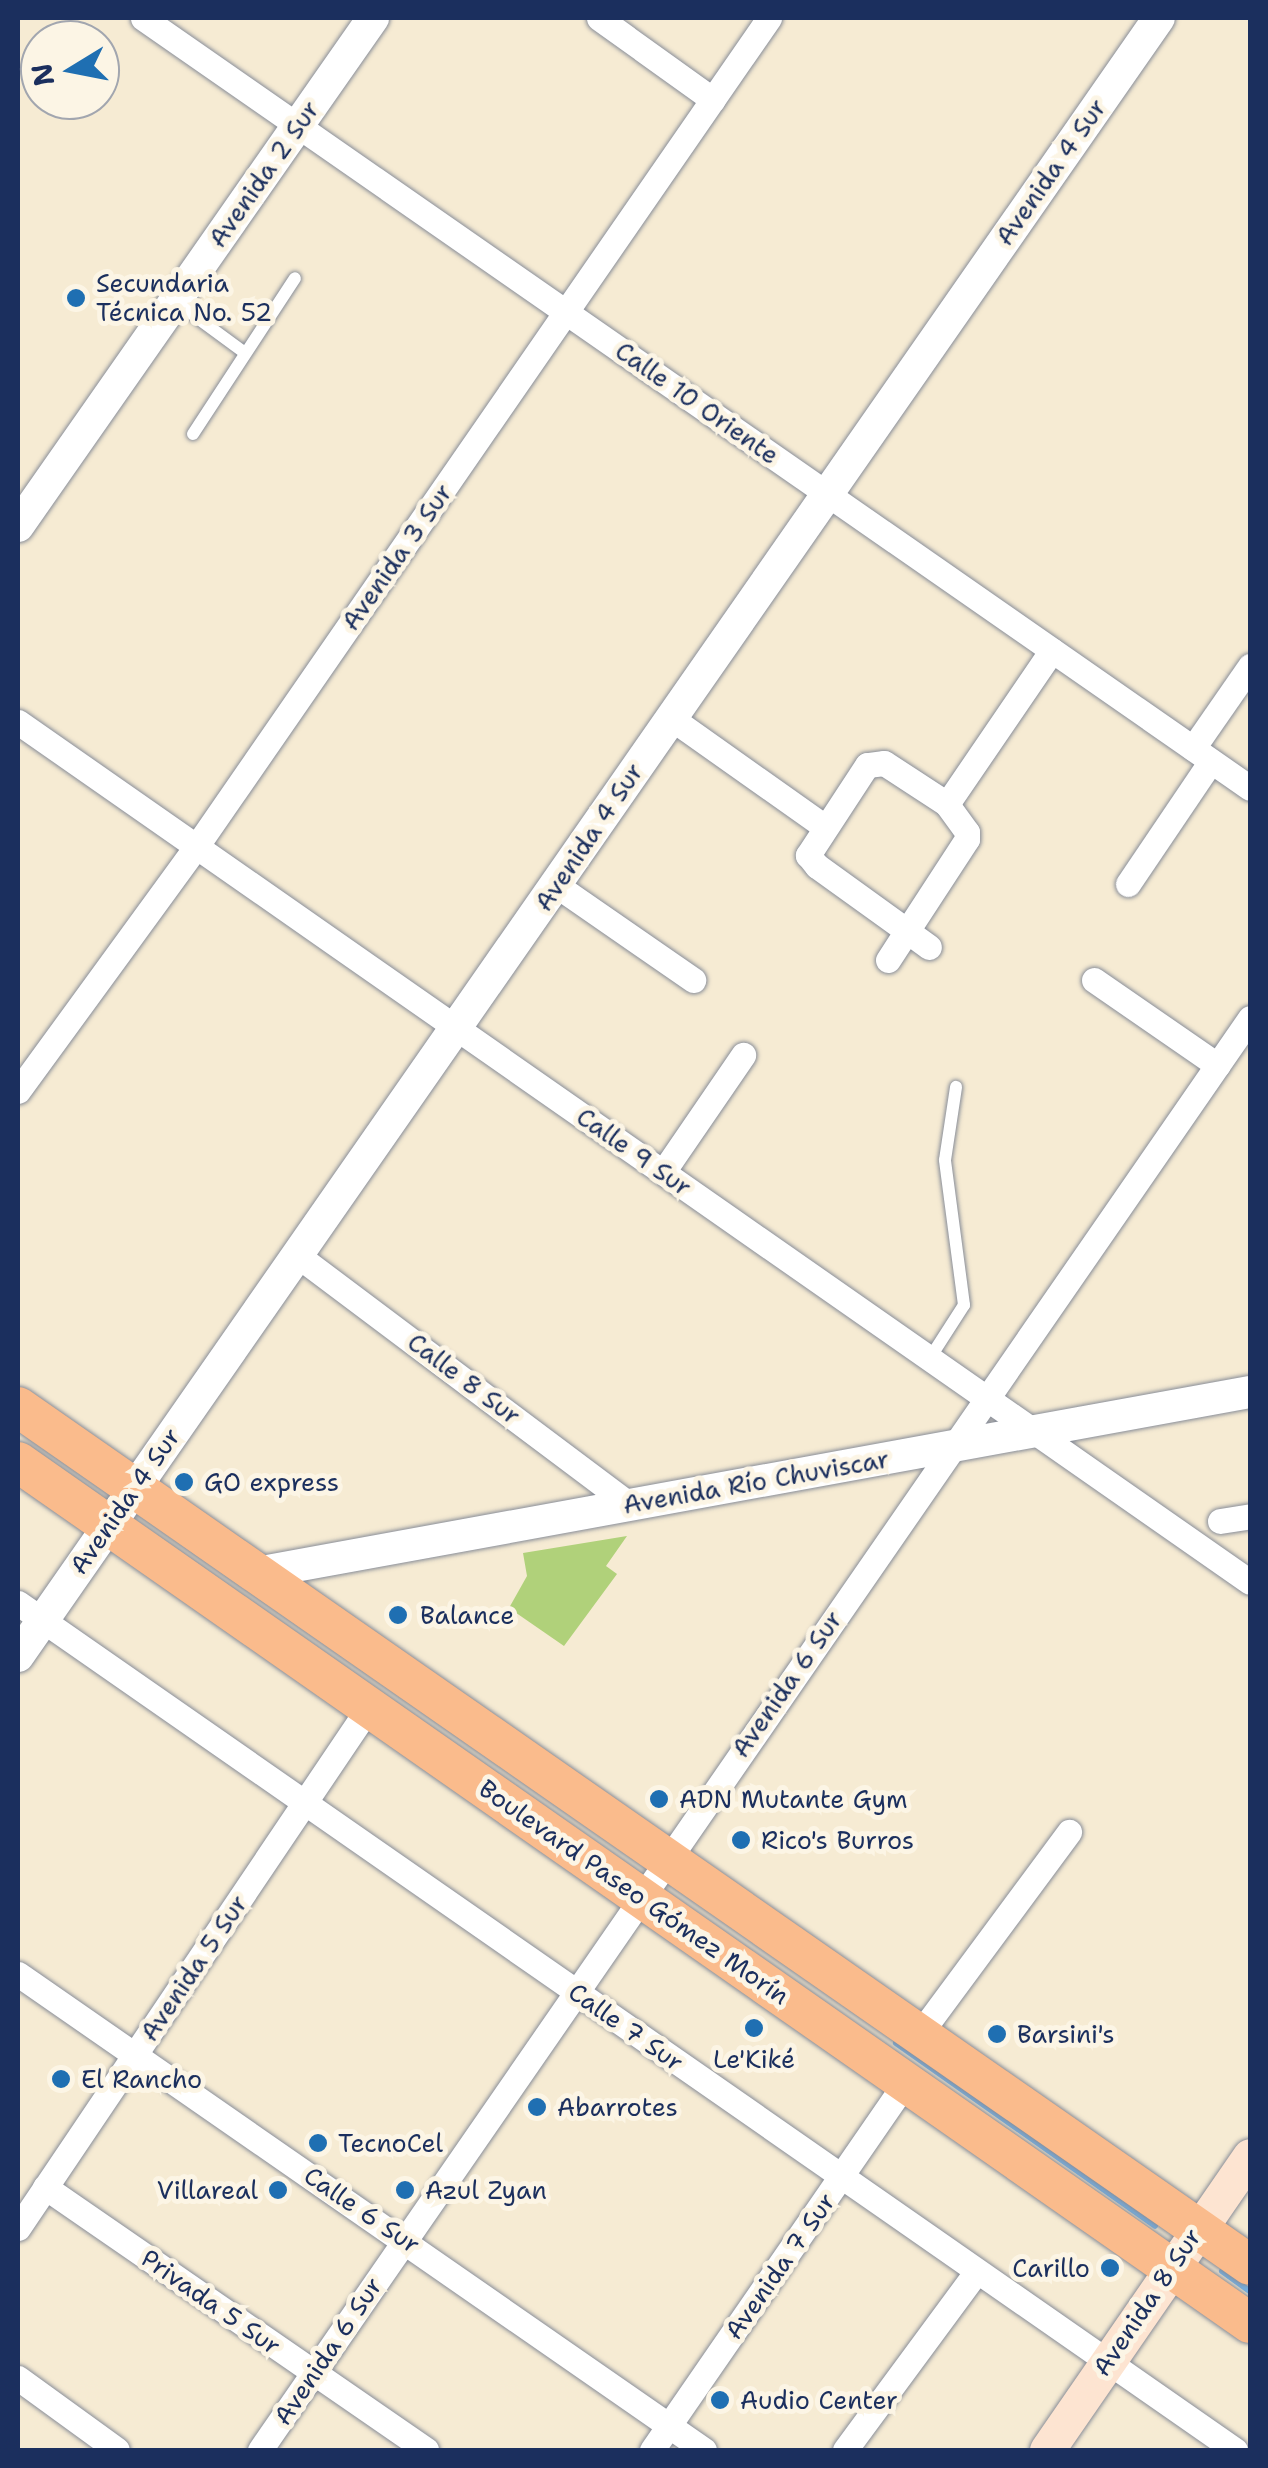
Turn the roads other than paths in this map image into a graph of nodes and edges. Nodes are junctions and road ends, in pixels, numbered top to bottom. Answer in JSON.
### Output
{"nodes":[{"id":1,"x":373,"y":18,"type":"edge"},
{"id":2,"x":599,"y":18,"type":"edge"},
{"id":3,"x":770,"y":18,"type":"edge"},
{"id":4,"x":1159,"y":18,"type":"edge"},
{"id":5,"x":154,"y":20,"type":"edge"},
{"id":6,"x":712,"y":100,"type":"junction"},
{"id":7,"x":298,"y":125,"type":"junction"},
{"id":8,"x":295,"y":278,"type":"dead end"},
{"id":9,"x":174,"y":302,"type":"junction"},
{"id":10,"x":566,"y":312,"type":"junction"},
{"id":11,"x":245,"y":353,"type":"junction"},
{"id":12,"x":193,"y":434,"type":"dead end"},
{"id":13,"x":826,"y":493,"type":"junction"},
{"id":14,"x":18,"y":526,"type":"edge"},
{"id":15,"x":1052,"y":650,"type":"junction"},
{"id":16,"x":1250,"y":666,"type":"edge"},
{"id":17,"x":670,"y":718,"type":"junction"},
{"id":18,"x":18,"y":722,"type":"edge"},
{"id":19,"x":1202,"y":754,"type":"junction"},
{"id":20,"x":1250,"y":788,"type":"edge"},
{"id":21,"x":947,"y":804,"type":"junction"},
{"id":22,"x":822,"y":826,"type":"junction"},
{"id":23,"x":196,"y":847,"type":"junction"},
{"id":24,"x":1128,"y":884,"type":"dead end"},
{"id":25,"x":556,"y":885,"type":"junction"},
{"id":26,"x":907,"y":931,"type":"junction"},
{"id":27,"x":929,"y":946,"type":"dead end"},
{"id":28,"x":888,"y":960,"type":"dead end"},
{"id":29,"x":693,"y":980,"type":"dead end"},
{"id":30,"x":1094,"y":980,"type":"dead end"},
{"id":31,"x":1250,"y":1018,"type":"edge"},
{"id":32,"x":458,"y":1030,"type":"junction"},
{"id":33,"x":743,"y":1055,"type":"dead end"},
{"id":34,"x":1217,"y":1064,"type":"junction"},
{"id":35,"x":956,"y":1087,"type":"dead end"},
{"id":36,"x":18,"y":1091,"type":"edge"},
{"id":37,"x":663,"y":1172,"type":"junction"},
{"id":38,"x":296,"y":1255,"type":"junction"},
{"id":39,"x":930,"y":1358,"type":"junction"},
{"id":40,"x":1250,"y":1392,"type":"edge"},
{"id":41,"x":986,"y":1398,"type":"junction"},
{"id":42,"x":18,"y":1406,"type":"edge"},
{"id":43,"x":1035,"y":1432,"type":"junction"},
{"id":44,"x":951,"y":1447,"type":"junction"},
{"id":45,"x":18,"y":1462,"type":"edge"},
{"id":46,"x":136,"y":1485,"type":"junction"},
{"id":47,"x":630,"y":1505,"type":"junction"},
{"id":48,"x":1250,"y":1516,"type":"edge"},
{"id":49,"x":1220,"y":1522,"type":"dead end"},
{"id":50,"x":109,"y":1525,"type":"junction"},
{"id":51,"x":170,"y":1568,"type":"junction"},
{"id":52,"x":262,"y":1572,"type":"junction"},
{"id":53,"x":1250,"y":1582,"type":"edge"},
{"id":54,"x":30,"y":1612,"type":"edge"},
{"id":55,"x":18,"y":1656,"type":"edge"},
{"id":56,"x":369,"y":1707,"type":"junction"},
{"id":57,"x":305,"y":1803,"type":"junction"},
{"id":58,"x":1069,"y":1832,"type":"dead end"},
{"id":59,"x":668,"y":1854,"type":"junction"},
{"id":60,"x":639,"y":1897,"type":"junction"},
{"id":61,"x":18,"y":1974,"type":"edge"},
{"id":62,"x":573,"y":1990,"type":"junction"},
{"id":63,"x":920,"y":2032,"type":"junction"},
{"id":64,"x":133,"y":2058,"type":"junction"},
{"id":65,"x":907,"y":2081,"type":"junction"},
{"id":66,"x":1250,"y":2156,"type":"edge"},
{"id":67,"x":842,"y":2177,"type":"junction"},
{"id":68,"x":45,"y":2187,"type":"junction"},
{"id":69,"x":18,"y":2228,"type":"edge"},
{"id":70,"x":1197,"y":2228,"type":"junction"},
{"id":71,"x":405,"y":2237,"type":"junction"},
{"id":72,"x":1250,"y":2265,"type":"edge"},
{"id":73,"x":1170,"y":2266,"type":"junction"},
{"id":74,"x":977,"y":2271,"type":"junction"},
{"id":75,"x":1250,"y":2323,"type":"edge"},
{"id":76,"x":1108,"y":2362,"type":"junction"},
{"id":77,"x":313,"y":2373,"type":"junction"},
{"id":78,"x":18,"y":2378,"type":"edge"},
{"id":79,"x":668,"y":2426,"type":"junction"},
{"id":80,"x":117,"y":2450,"type":"edge"},
{"id":81,"x":260,"y":2450,"type":"edge"},
{"id":82,"x":426,"y":2450,"type":"edge"},
{"id":83,"x":652,"y":2450,"type":"edge"},
{"id":84,"x":704,"y":2450,"type":"edge"},
{"id":85,"x":844,"y":2450,"type":"edge"},
{"id":86,"x":1047,"y":2450,"type":"edge"},
{"id":87,"x":1235,"y":2450,"type":"edge"}],
"edges":[{"from":1,"to":7,"type":"street","name":"Avenida 2 Sur"},
{"from":2,"to":6,"type":"street"},
{"from":3,"to":6,"type":"street","name":"Avenida 3 Sur"},
{"from":4,"to":13,"type":"street","name":"Avenida 4 Sur"},
{"from":5,"to":7,"type":"street","name":"Calle 10 Oriente"},
{"from":6,"to":10,"type":"street","name":"Avenida 3 Sur"},
{"from":7,"to":9,"type":"street","name":"Avenida 2 Sur"},
{"from":7,"to":10,"type":"street","name":"Calle 10 Oriente"},
{"from":8,"to":11,"type":"lane"},
{"from":9,"to":11,"type":"lane"},
{"from":9,"to":14,"type":"street","name":"Avenida 2 Sur"},
{"from":10,"to":13,"type":"street","name":"Calle 10 Oriente"},
{"from":10,"to":23,"type":"street","name":"Avenida 3 Sur"},
{"from":11,"to":12,"type":"lane"},
{"from":13,"to":15,"type":"street","name":"Calle 10 Oriente"},
{"from":13,"to":17,"type":"street","name":"Avenida 4 Sur"},
{"from":15,"to":19,"type":"street","name":"Calle 10 Oriente"},
{"from":15,"to":21,"type":"street"},
{"from":16,"to":19,"type":"street"},
{"from":17,"to":22,"type":"street"},
{"from":17,"to":25,"type":"street","name":"Avenida 4 Sur"},
{"from":18,"to":23,"type":"street","name":"Calle 9 Sur"},
{"from":19,"to":20,"type":"street","name":"Calle 10 Oriente"},
{"from":19,"to":24,"type":"street"},
{"from":21,"to":22,"type":"street"},
{"from":21,"to":26,"type":"street"},
{"from":22,"to":26,"type":"street"},
{"from":23,"to":32,"type":"street","name":"Calle 9 Sur"},
{"from":23,"to":36,"type":"street","name":"Avenida 3 Sur"},
{"from":25,"to":29,"type":"street"},
{"from":25,"to":32,"type":"street","name":"Avenida 4 Sur"},
{"from":26,"to":27,"type":"street"},
{"from":26,"to":28,"type":"street"},
{"from":30,"to":34,"type":"street"},
{"from":31,"to":34,"type":"street","name":"Avenida 6 Sur"},
{"from":32,"to":37,"type":"street","name":"Calle 9 Sur"},
{"from":32,"to":38,"type":"street","name":"Avenida 4 Sur"},
{"from":33,"to":37,"type":"street"},
{"from":34,"to":41,"type":"street","name":"Avenida 6 Sur"},
{"from":35,"to":39,"type":"lane"},
{"from":37,"to":39,"type":"street","name":"Calle 9 Sur"},
{"from":38,"to":46,"type":"street","name":"Avenida 4 Sur"},
{"from":38,"to":47,"type":"street","name":"Calle 8 Sur"},
{"from":39,"to":41,"type":"street","name":"Calle 9 Sur"},
{"from":40,"to":43,"type":"street","name":"Avenida Río Chuviscar"},
{"from":41,"to":43,"type":"street","name":"Calle 9 Sur"},
{"from":41,"to":44,"type":"street","name":"Avenida 6 Sur"},
{"from":42,"to":46,"type":"main road","name":"Boulevard Paseo Gómez Morín"},
{"from":43,"to":44,"type":"street","name":"Avenida Río Chuviscar"},
{"from":43,"to":53,"type":"street","name":"Calle 9 Sur"},
{"from":44,"to":47,"type":"street","name":"Avenida Río Chuviscar"},
{"from":44,"to":59,"type":"street","name":"Avenida 6 Sur"},
{"from":45,"to":50,"type":"main road","name":"Boulevard Paseo Gómez Morín"},
{"from":46,"to":50,"type":"street","name":"Avenida 4 Sur"},
{"from":46,"to":52,"type":"main road","name":"Boulevard Paseo Gómez Morín"},
{"from":47,"to":52,"type":"street","name":"Avenida Río Chuviscar"},
{"from":48,"to":49,"type":"street"},
{"from":50,"to":51,"type":"main road","name":"Boulevard Paseo Gómez Morín"},
{"from":50,"to":54,"type":"street","name":"Avenida 4 Sur"},
{"from":51,"to":52,"type":"main road"},
{"from":51,"to":56,"type":"main road","name":"Boulevard Paseo Gómez Morín"},
{"from":52,"to":59,"type":"main road","name":"Boulevard Paseo Gómez Morín"},
{"from":54,"to":55,"type":"street","name":"Avenida 4 Sur"},
{"from":54,"to":57,"type":"street","name":"Calle 7 Sur"},
{"from":56,"to":57,"type":"street","name":"Avenida 5 Sur"},
{"from":56,"to":60,"type":"main road","name":"Boulevard Paseo Gómez Morín"},
{"from":57,"to":62,"type":"street","name":"Calle 7 Sur"},
{"from":57,"to":64,"type":"street","name":"Avenida 5 Sur"},
{"from":58,"to":63,"type":"street"},
{"from":59,"to":60,"type":"street","name":"Avenida 6 Sur"},
{"from":59,"to":63,"type":"main road","name":"Boulevard Paseo Gómez Morín"},
{"from":60,"to":62,"type":"street","name":"Avenida 6 Sur"},
{"from":60,"to":65,"type":"main road","name":"Boulevard Paseo Gómez Morín"},
{"from":61,"to":64,"type":"street","name":"Calle 6 Sur"},
{"from":62,"to":67,"type":"street","name":"Calle 7 Sur"},
{"from":62,"to":71,"type":"street","name":"Avenida 6 Sur"},
{"from":63,"to":70,"type":"main road","name":"Boulevard Paseo Gómez Morín"},
{"from":64,"to":68,"type":"street","name":"Avenida 5 Sur"},
{"from":64,"to":71,"type":"street","name":"Calle 6 Sur"},
{"from":65,"to":67,"type":"street","name":"Avenida 7 Sur"},
{"from":65,"to":73,"type":"main road","name":"Boulevard Paseo Gómez Morín"},
{"from":66,"to":70,"type":"main road","name":"Avenida 8 Sur"},
{"from":67,"to":74,"type":"street","name":"Calle 7 Sur"},
{"from":67,"to":79,"type":"street","name":"Avenida 7 Sur"},
{"from":68,"to":69,"type":"street","name":"Avenida 5 Sur"},
{"from":68,"to":77,"type":"street","name":"Privada 5 Sur"},
{"from":70,"to":72,"type":"main road","name":"Boulevard Paseo Gómez Morín"},
{"from":70,"to":73,"type":"main road","name":"Avenida 8 Sur"},
{"from":71,"to":77,"type":"street","name":"Avenida 6 Sur"},
{"from":71,"to":79,"type":"street","name":"Calle 6 Sur"},
{"from":73,"to":75,"type":"main road","name":"Boulevard Paseo Gómez Morín"},
{"from":73,"to":76,"type":"main road","name":"Avenida 8 Sur"},
{"from":74,"to":76,"type":"street","name":"Calle 7 Sur"},
{"from":74,"to":85,"type":"street"},
{"from":76,"to":86,"type":"main road","name":"Avenida 8 Sur"},
{"from":76,"to":87,"type":"street","name":"Calle 7 Sur"},
{"from":77,"to":81,"type":"street","name":"Avenida 6 Sur"},
{"from":77,"to":82,"type":"street","name":"Privada 5 Sur"},
{"from":78,"to":80,"type":"street"},
{"from":79,"to":83,"type":"street","name":"Avenida 7 Sur"},
{"from":79,"to":84,"type":"street","name":"Calle 6 Sur"}]}
